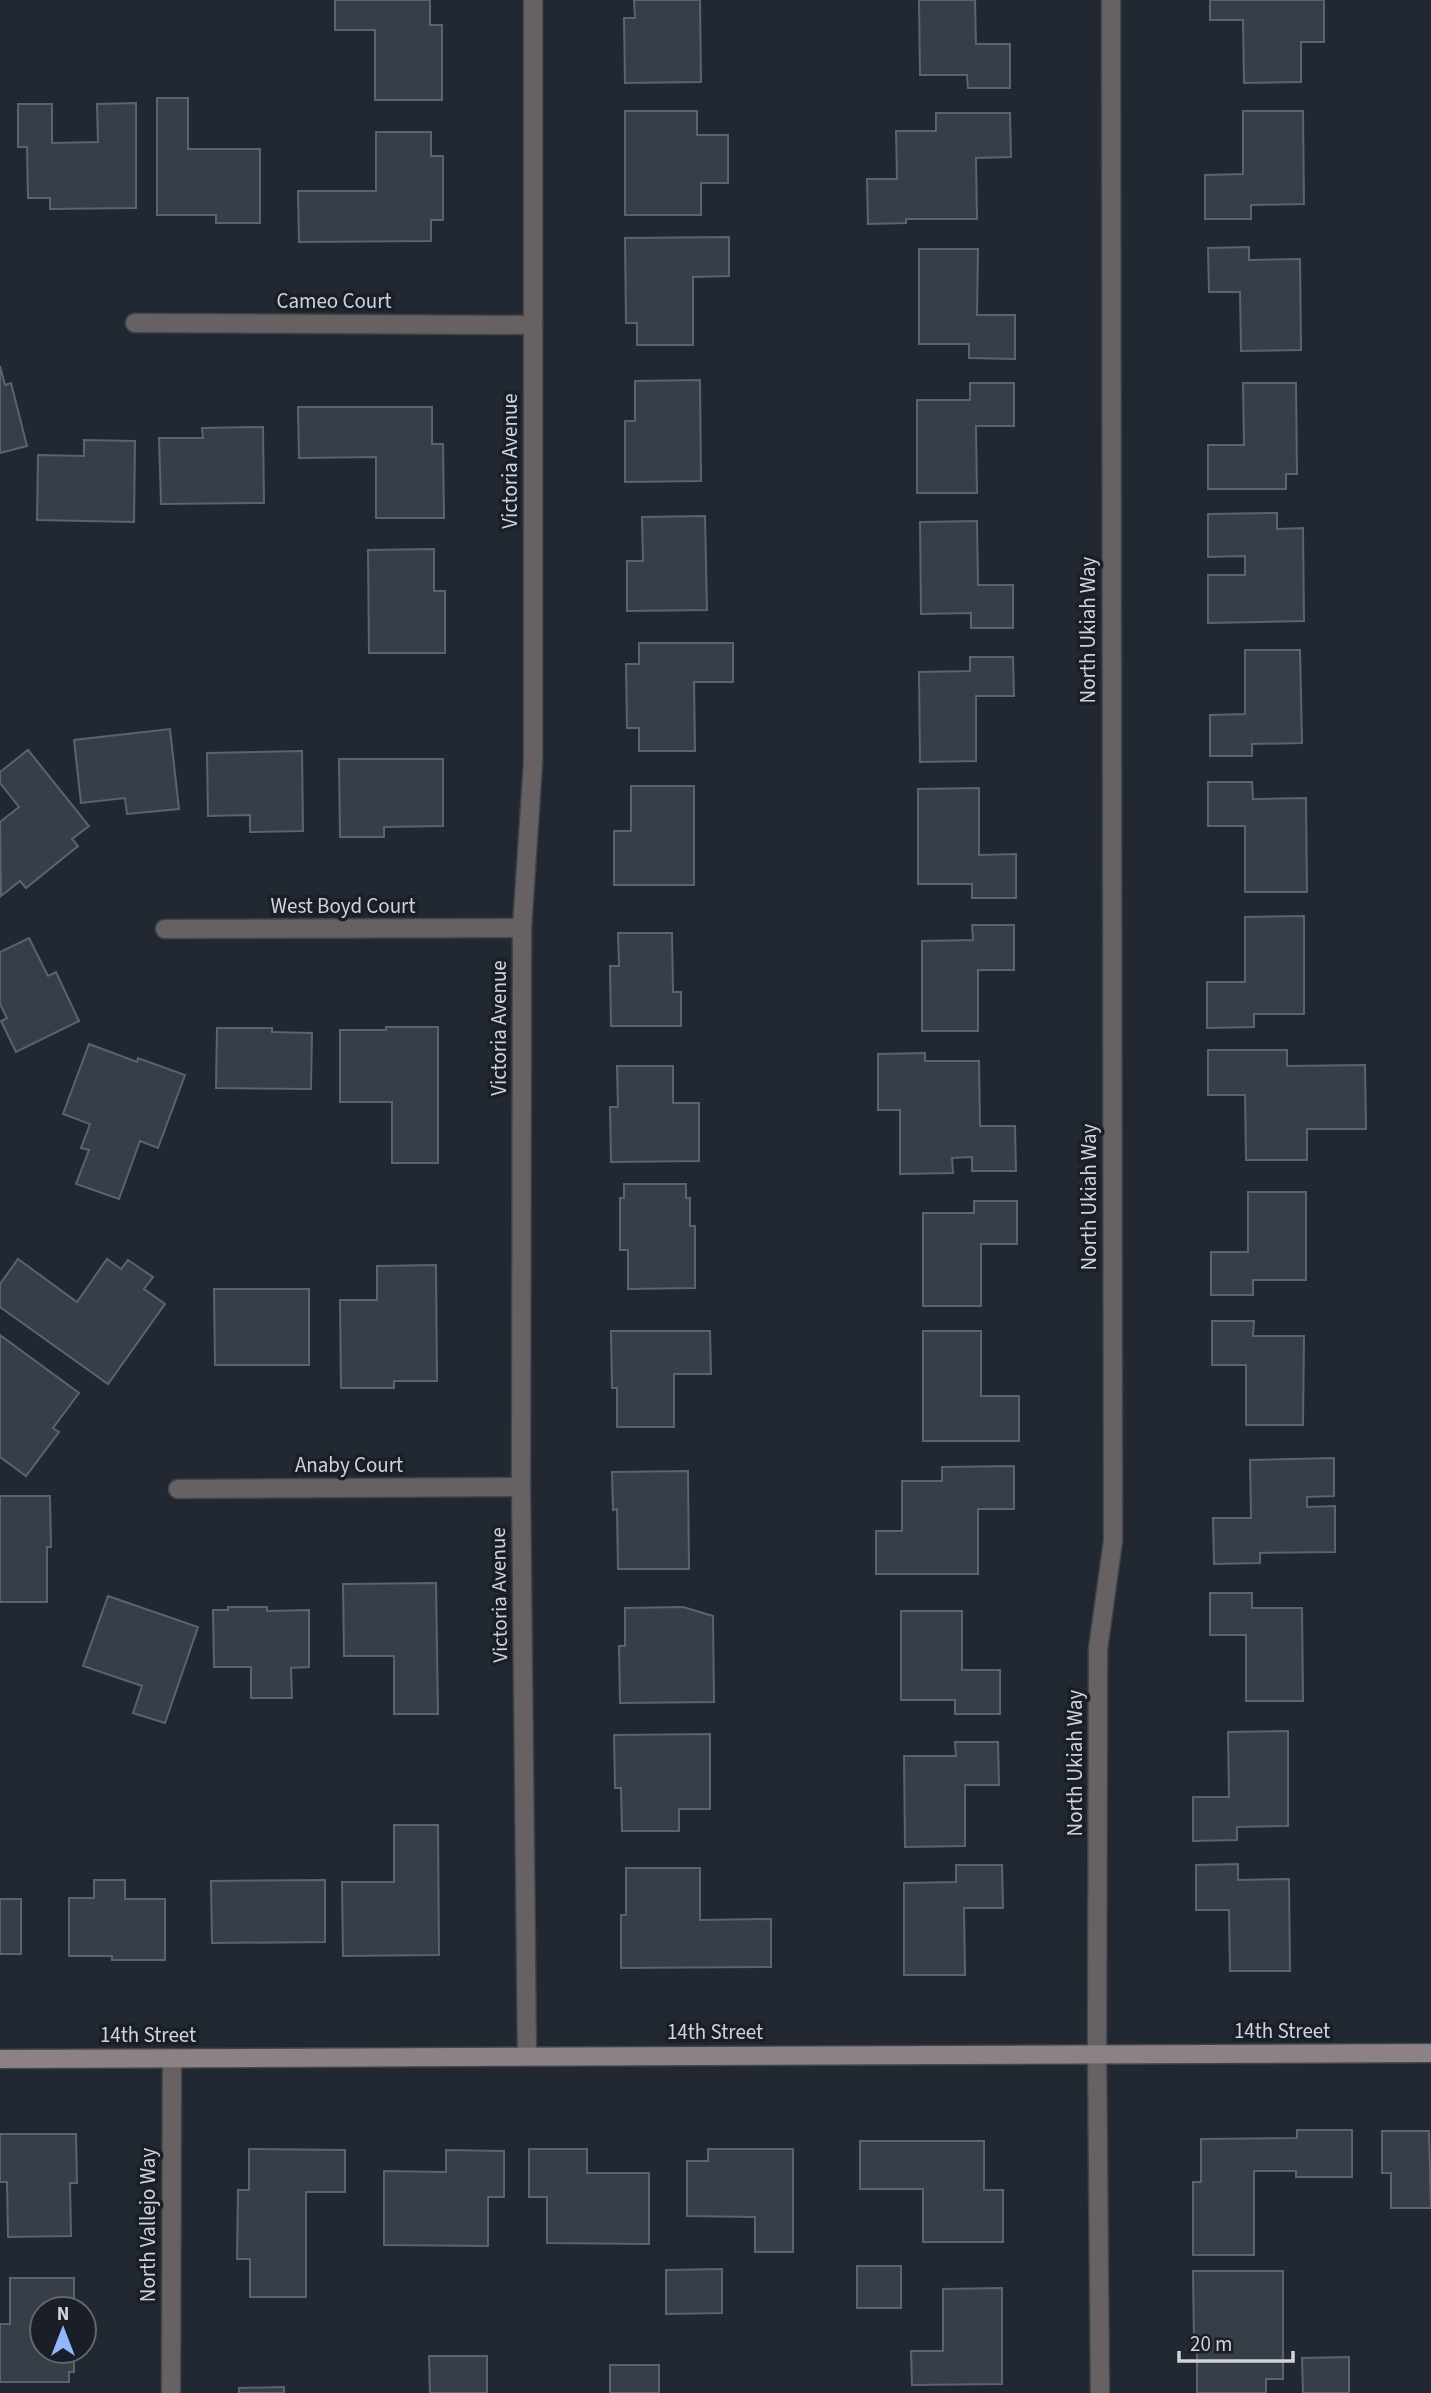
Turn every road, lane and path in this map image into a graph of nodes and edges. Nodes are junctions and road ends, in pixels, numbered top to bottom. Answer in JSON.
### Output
{"nodes":[{"id":1,"x":533,"y":0,"type":"edge"},
{"id":2,"x":1111,"y":0,"type":"edge"},
{"id":3,"x":135,"y":323,"type":"dead end"},
{"id":4,"x":533,"y":325,"type":"junction"},
{"id":5,"x":522,"y":928,"type":"junction"},
{"id":6,"x":165,"y":929,"type":"dead end"},
{"id":7,"x":521,"y":1487,"type":"junction"},
{"id":8,"x":178,"y":1489,"type":"dead end"},
{"id":9,"x":1097,"y":2053,"type":"junction"},
{"id":10,"x":1431,"y":2053,"type":"edge"},
{"id":11,"x":527,"y":2056,"type":"junction"},
{"id":12,"x":172,"y":2058,"type":"junction"},
{"id":13,"x":0,"y":2059,"type":"edge"},
{"id":14,"x":171,"y":2393,"type":"edge"},
{"id":15,"x":1101,"y":2393,"type":"edge"}],
"edges":[{"from":1,"to":4,"type":"street","name":"Victoria Avenue"},
{"from":2,"to":9,"type":"street","name":"North Ukiah Way"},
{"from":3,"to":4,"type":"street","name":"Cameo Court"},
{"from":4,"to":5,"type":"street","name":"Victoria Avenue"},
{"from":5,"to":6,"type":"street","name":"West Boyd Court"},
{"from":5,"to":7,"type":"street","name":"Victoria Avenue"},
{"from":7,"to":8,"type":"street","name":"Anaby Court"},
{"from":7,"to":11,"type":"street","name":"Victoria Avenue"},
{"from":9,"to":10,"type":"street","name":"14th Street"},
{"from":9,"to":11,"type":"street","name":"14th Street"},
{"from":9,"to":15,"type":"street","name":"North Ukiah Way"},
{"from":11,"to":12,"type":"street","name":"14th Street"},
{"from":12,"to":13,"type":"street","name":"14th Street"},
{"from":12,"to":14,"type":"street","name":"North Vallejo Way"}]}
